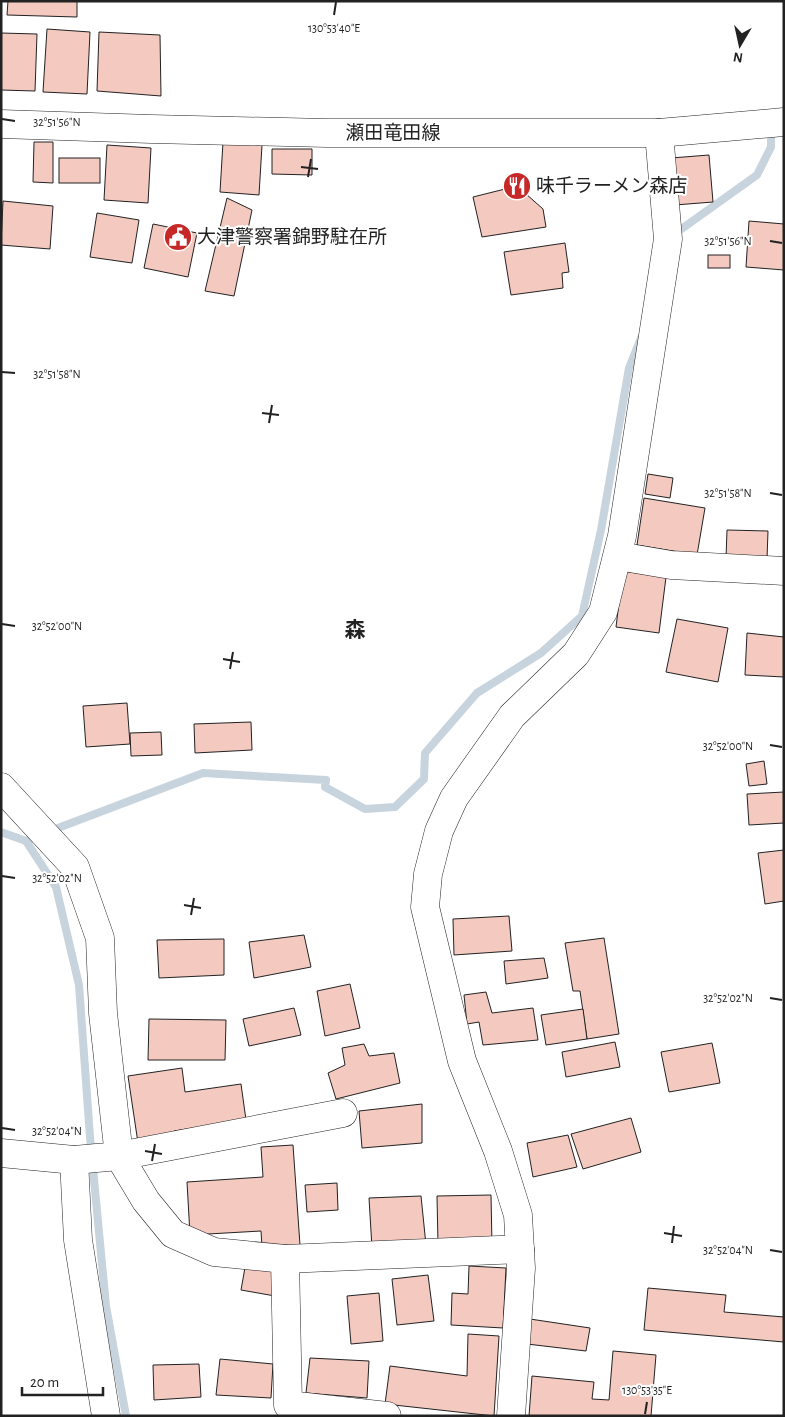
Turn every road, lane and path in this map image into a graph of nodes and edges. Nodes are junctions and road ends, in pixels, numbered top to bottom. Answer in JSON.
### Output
{"nodes":[{"id":1,"x":784,"y":122,"type":"edge"},
{"id":2,"x":1,"y":124,"type":"edge"},
{"id":3,"x":659,"y":133,"type":"junction"},
{"id":4,"x":618,"y":556,"type":"junction"},
{"id":5,"x":784,"y":571,"type":"edge"},
{"id":6,"x":1,"y":787,"type":"edge"},
{"id":7,"x":343,"y":1113,"type":"dead end"},
{"id":8,"x":1,"y":1153,"type":"edge"},
{"id":9,"x":119,"y":1156,"type":"junction"},
{"id":10,"x":74,"y":1160,"type":"junction"},
{"id":11,"x":520,"y":1249,"type":"junction"},
{"id":12,"x":286,"y":1259,"type":"junction"},
{"id":13,"x":106,"y":1416,"type":"edge"},
{"id":14,"x":386,"y":1416,"type":"edge"},
{"id":15,"x":511,"y":1416,"type":"edge"}],
"edges":[{"from":1,"to":3,"type":"street","name":"瀬田竜田線"},
{"from":2,"to":3,"type":"street","name":"瀬田竜田線"},
{"from":3,"to":4,"type":"street"},
{"from":4,"to":5,"type":"street"},
{"from":4,"to":11,"type":"street"},
{"from":6,"to":9,"type":"street"},
{"from":7,"to":9,"type":"street"},
{"from":8,"to":10,"type":"street"},
{"from":9,"to":10,"type":"street"},
{"from":9,"to":12,"type":"street"},
{"from":10,"to":13,"type":"street"},
{"from":11,"to":12,"type":"street"},
{"from":11,"to":15,"type":"street"},
{"from":12,"to":14,"type":"street"}]}
